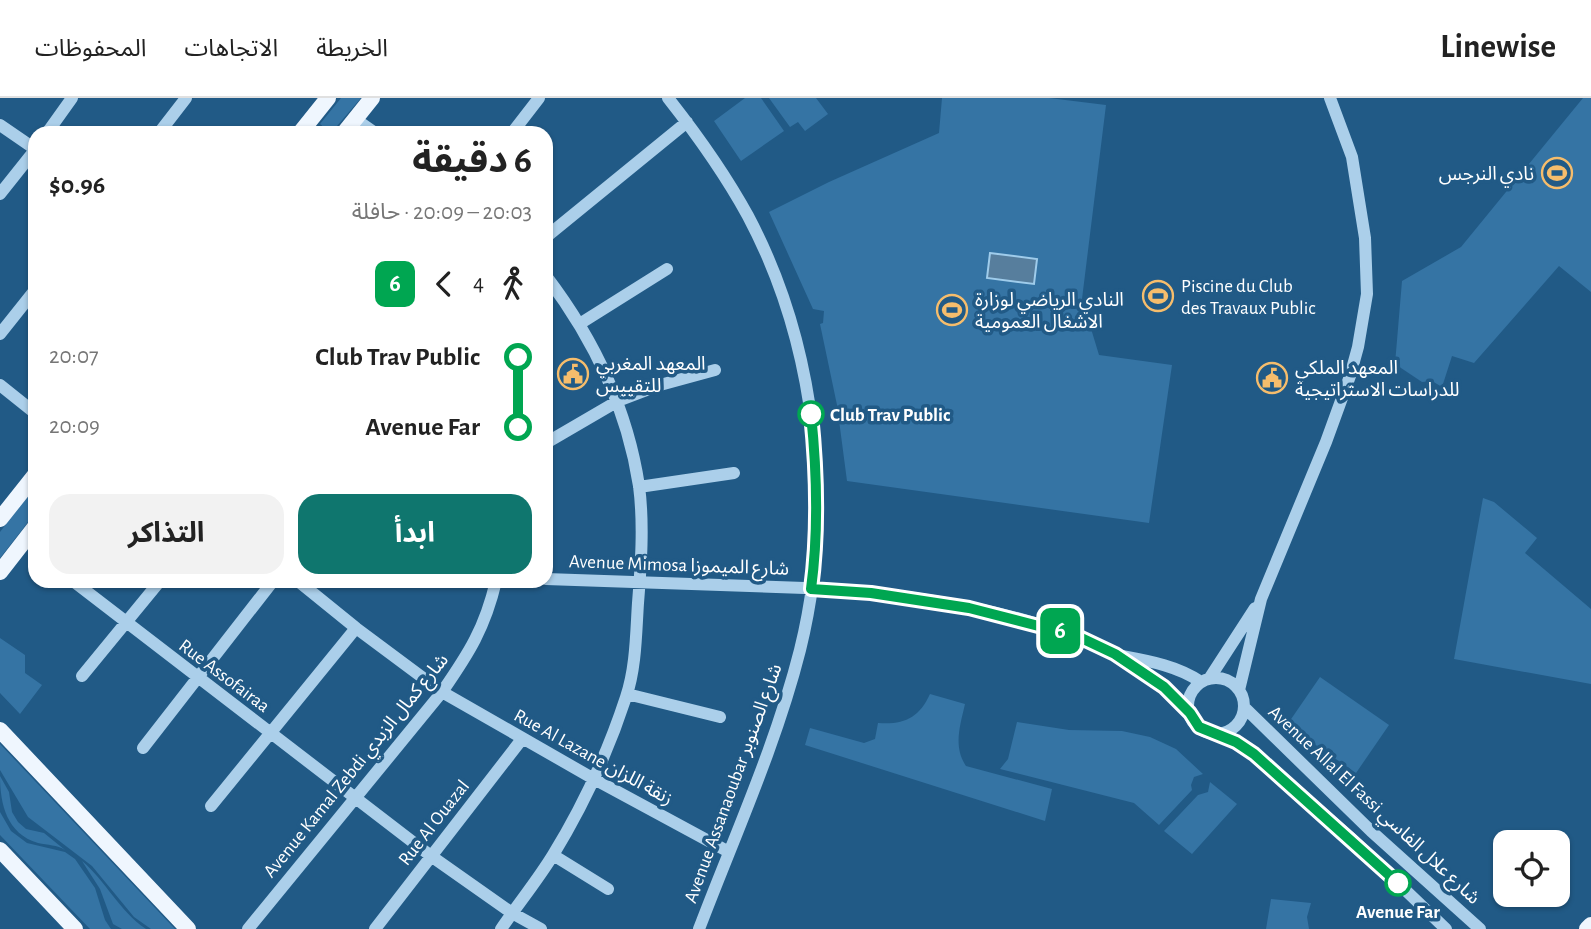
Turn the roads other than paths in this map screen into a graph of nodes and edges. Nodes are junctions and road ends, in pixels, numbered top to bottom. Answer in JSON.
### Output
{"nodes":[{"id":1,"x":72,"y":98,"type":"edge"},
{"id":2,"x":186,"y":98,"type":"edge"},
{"id":3,"x":328,"y":98,"type":"edge"},
{"id":4,"x":372,"y":98,"type":"edge"},
{"id":5,"x":539,"y":98,"type":"edge"},
{"id":6,"x":668,"y":98,"type":"edge"},
{"id":7,"x":1330,"y":98,"type":"edge"},
{"id":8,"x":355,"y":118,"type":"junction"},
{"id":9,"x":687,"y":122,"type":"junction"},
{"id":10,"x":0,"y":125,"type":"edge"},
{"id":11,"x":52,"y":126,"type":"edge"},
{"id":12,"x":164,"y":126,"type":"edge"},
{"id":13,"x":306,"y":126,"type":"edge"},
{"id":14,"x":349,"y":126,"type":"edge"},
{"id":15,"x":365,"y":126,"type":"edge"},
{"id":16,"x":517,"y":126,"type":"edge"},
{"id":17,"x":28,"y":144,"type":"edge"},
{"id":18,"x":28,"y":158,"type":"edge"},
{"id":19,"x":0,"y":194,"type":"edge"},
{"id":20,"x":553,"y":231,"type":"edge"},
{"id":21,"x":667,"y":269,"type":"dead end"},
{"id":22,"x":553,"y":285,"type":"edge"},
{"id":23,"x":28,"y":299,"type":"edge"},
{"id":24,"x":581,"y":323,"type":"junction"},
{"id":25,"x":0,"y":334,"type":"edge"},
{"id":26,"x":715,"y":370,"type":"dead end"},
{"id":27,"x":0,"y":386,"type":"edge"},
{"id":28,"x":618,"y":401,"type":"junction"},
{"id":29,"x":28,"y":408,"type":"edge"},
{"id":30,"x":553,"y":439,"type":"edge"},
{"id":31,"x":734,"y":473,"type":"dead end"},
{"id":32,"x":28,"y":484,"type":"edge"},
{"id":33,"x":639,"y":487,"type":"junction"},
{"id":34,"x":0,"y":519,"type":"edge"},
{"id":35,"x":28,"y":547,"type":"edge"},
{"id":36,"x":0,"y":572,"type":"edge"},
{"id":37,"x":553,"y":579,"type":"edge"},
{"id":38,"x":640,"y":581,"type":"junction"},
{"id":39,"x":82,"y":588,"type":"edge"},
{"id":40,"x":154,"y":588,"type":"edge"},
{"id":41,"x":268,"y":588,"type":"edge"},
{"id":42,"x":307,"y":588,"type":"edge"},
{"id":43,"x":494,"y":588,"type":"edge"},
{"id":44,"x":811,"y":589,"type":"junction"},
{"id":45,"x":1261,"y":599,"type":"junction"},
{"id":46,"x":126,"y":624,"type":"junction"},
{"id":47,"x":356,"y":628,"type":"junction"},
{"id":48,"x":1115,"y":654,"type":"junction"},
{"id":49,"x":82,"y":676,"type":"dead end"},
{"id":50,"x":198,"y":677,"type":"junction"},
{"id":51,"x":1205,"y":680,"type":"junction"},
{"id":52,"x":1240,"y":690,"type":"junction"},
{"id":53,"x":442,"y":692,"type":"junction"},
{"id":54,"x":627,"y":694,"type":"junction"},
{"id":55,"x":1244,"y":707,"type":"junction"},
{"id":56,"x":1190,"y":713,"type":"junction"},
{"id":57,"x":720,"y":717,"type":"dead end"},
{"id":58,"x":0,"y":730,"type":"edge"},
{"id":59,"x":269,"y":732,"type":"junction"},
{"id":60,"x":1215,"y":733,"type":"junction"},
{"id":61,"x":522,"y":739,"type":"junction"},
{"id":62,"x":143,"y":748,"type":"dead end"},
{"id":63,"x":594,"y":779,"type":"junction"},
{"id":64,"x":356,"y":797,"type":"junction"},
{"id":65,"x":211,"y":806,"type":"dead end"},
{"id":66,"x":0,"y":850,"type":"edge"},
{"id":67,"x":729,"y":852,"type":"junction"},
{"id":68,"x":553,"y":855,"type":"junction"},
{"id":69,"x":431,"y":856,"type":"junction"},
{"id":70,"x":608,"y":889,"type":"dead end"},
{"id":71,"x":512,"y":913,"type":"junction"},
{"id":72,"x":1591,"y":925,"type":"edge"},
{"id":73,"x":75,"y":929,"type":"edge"},
{"id":74,"x":188,"y":929,"type":"edge"},
{"id":75,"x":248,"y":929,"type":"edge"},
{"id":76,"x":375,"y":929,"type":"edge"},
{"id":77,"x":501,"y":929,"type":"edge"},
{"id":78,"x":541,"y":929,"type":"edge"},
{"id":79,"x":699,"y":929,"type":"edge"},
{"id":80,"x":1446,"y":929,"type":"edge"},
{"id":81,"x":1480,"y":929,"type":"edge"},
{"id":82,"x":1587,"y":929,"type":"edge"}],
"edges":[{"from":1,"to":11,"type":"street"},
{"from":2,"to":12,"type":"street"},
{"from":3,"to":13,"type":"main road"},
{"from":4,"to":8,"type":"main road"},
{"from":5,"to":16,"type":"street"},
{"from":6,"to":9,"type":"street","name":"Avenue Assanaoubar شارع الصنوبر"},
{"from":7,"to":45,"type":"street"},
{"from":8,"to":14,"type":"main road"},
{"from":8,"to":15,"type":"street"},
{"from":9,"to":20,"type":"street"},
{"from":9,"to":44,"type":"street","name":"Avenue Assanaoubar شارع الصنوبر"},
{"from":10,"to":17,"type":"street"},
{"from":18,"to":19,"type":"street"},
{"from":21,"to":24,"type":"street"},
{"from":22,"to":24,"type":"street"},
{"from":23,"to":25,"type":"street"},
{"from":24,"to":28,"type":"street"},
{"from":26,"to":28,"type":"street"},
{"from":27,"to":29,"type":"street"},
{"from":28,"to":30,"type":"street"},
{"from":28,"to":33,"type":"street"},
{"from":31,"to":33,"type":"street"},
{"from":32,"to":34,"type":"main road"},
{"from":33,"to":38,"type":"street"},
{"from":35,"to":36,"type":"main road"},
{"from":37,"to":38,"type":"street","name":"Avenue Mimosa شارع الميموزا"},
{"from":38,"to":44,"type":"street","name":"Avenue Mimosa شارع الميموزا"},
{"from":38,"to":54,"type":"street"},
{"from":39,"to":46,"type":"street","name":"Rue Assofairaa"},
{"from":40,"to":46,"type":"street"},
{"from":41,"to":50,"type":"street"},
{"from":42,"to":47,"type":"street","name":"Rue Al Lazane زنقة اللزان"},
{"from":43,"to":53,"type":"street","name":"Avenue Kamal Zebdi شارع كمال الزبدي"},
{"from":44,"to":48,"type":"street"},
{"from":44,"to":67,"type":"street","name":"Avenue Assanaoubar شارع الصنوبر"},
{"from":45,"to":51,"type":"street"},
{"from":45,"to":52,"type":"street"},
{"from":46,"to":49,"type":"street"},
{"from":46,"to":50,"type":"street","name":"Rue Assofairaa"},
{"from":47,"to":53,"type":"street","name":"Rue Al Lazane زنقة اللزان"},
{"from":47,"to":59,"type":"street"},
{"from":48,"to":51,"type":"street"},
{"from":48,"to":56,"type":"street"},
{"from":50,"to":59,"type":"street","name":"Rue Assofairaa"},
{"from":50,"to":62,"type":"street"},
{"from":51,"to":52,"type":"street"},
{"from":51,"to":56,"type":"street"},
{"from":52,"to":55,"type":"street"},
{"from":53,"to":61,"type":"street","name":"Rue Al Lazane زنقة اللزان"},
{"from":53,"to":64,"type":"street","name":"Avenue Kamal Zebdi شارع كمال الزبدي"},
{"from":54,"to":57,"type":"street"},
{"from":54,"to":63,"type":"street"},
{"from":55,"to":60,"type":"street"},
{"from":55,"to":81,"type":"street","name":"Avenue Allal El Fassi شارع علال الفاسي"},
{"from":56,"to":60,"type":"street"},
{"from":58,"to":74,"type":"main road"},
{"from":59,"to":64,"type":"street","name":"Rue Assofairaa"},
{"from":59,"to":65,"type":"street"},
{"from":60,"to":80,"type":"street"},
{"from":61,"to":63,"type":"street","name":"Rue Al Lazane زنقة اللزان"},
{"from":61,"to":69,"type":"street","name":"Rue Al Ouazal"},
{"from":63,"to":67,"type":"street","name":"Rue Al Lazane زنقة اللزان"},
{"from":63,"to":68,"type":"street"},
{"from":64,"to":69,"type":"street","name":"Rue Assofairaa"},
{"from":64,"to":75,"type":"street","name":"Avenue Kamal Zebdi شارع كمال الزبدي"},
{"from":66,"to":73,"type":"main road"},
{"from":67,"to":79,"type":"street","name":"Avenue Assanaoubar شارع الصنوبر"},
{"from":68,"to":70,"type":"street"},
{"from":68,"to":71,"type":"street"},
{"from":69,"to":71,"type":"street","name":"Rue Assofairaa"},
{"from":69,"to":76,"type":"street","name":"Rue Al Ouazal"},
{"from":71,"to":77,"type":"street"},
{"from":71,"to":78,"type":"street","name":"Rue Assofairaa"},
{"from":72,"to":82,"type":"main road"}]}
